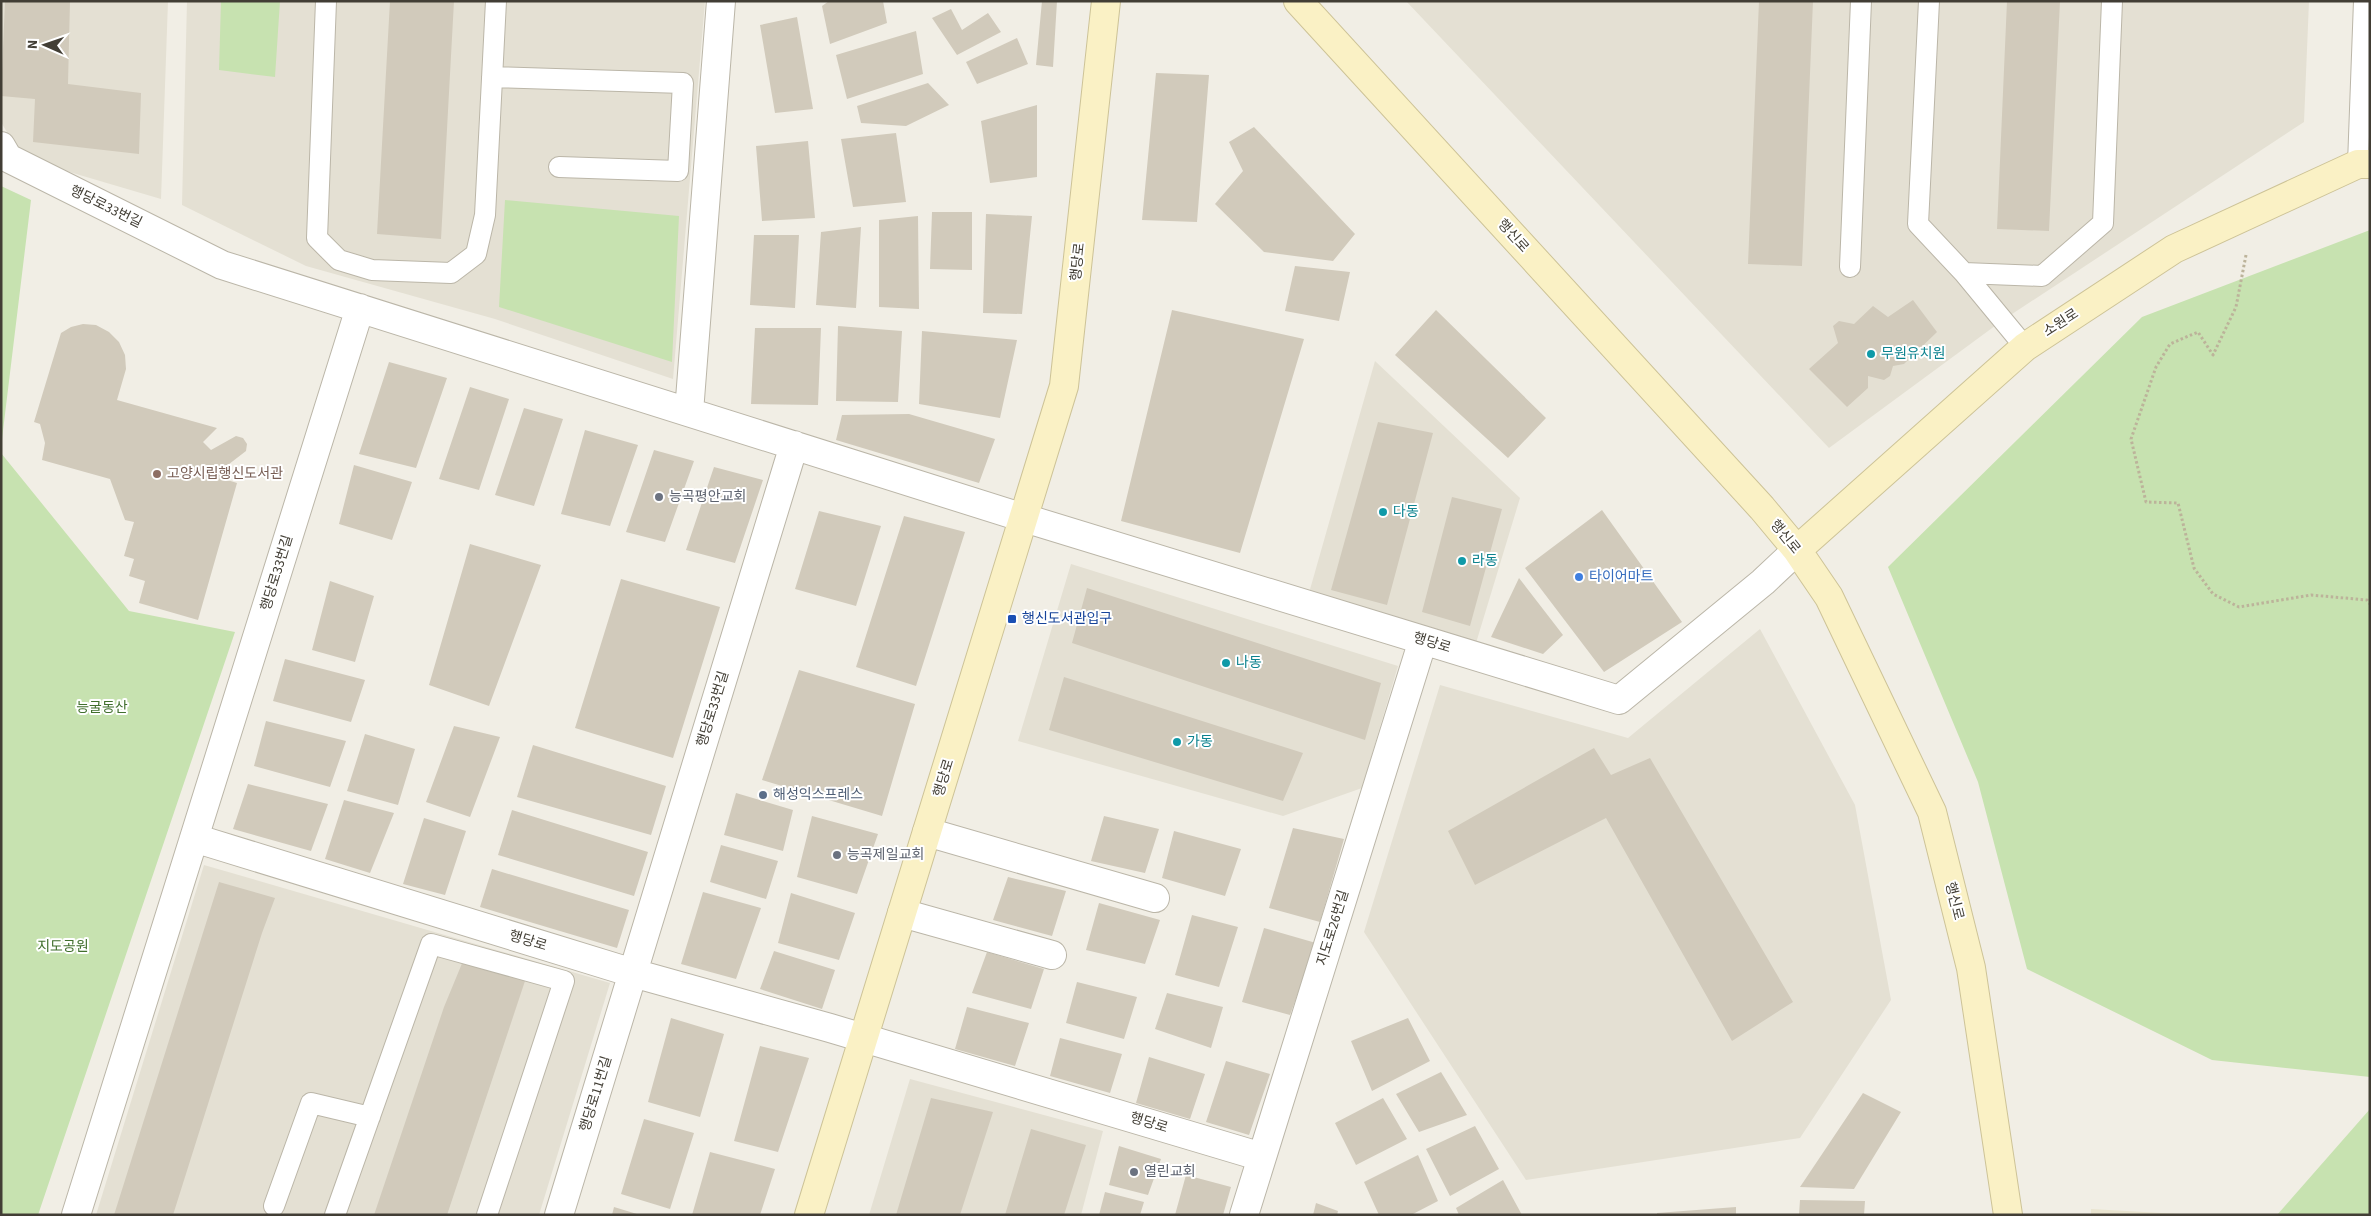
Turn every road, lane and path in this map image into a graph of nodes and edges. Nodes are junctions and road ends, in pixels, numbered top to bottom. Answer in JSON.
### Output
{"nodes":[{"id":1,"x":326,"y":1,"type":"edge"},
{"id":2,"x":496,"y":1,"type":"edge"},
{"id":3,"x":721,"y":1,"type":"edge"},
{"id":4,"x":1106,"y":1,"type":"edge"},
{"id":5,"x":1298,"y":1,"type":"edge"},
{"id":6,"x":1861,"y":1,"type":"edge"},
{"id":7,"x":1929,"y":1,"type":"edge"},
{"id":8,"x":2112,"y":1,"type":"edge"},
{"id":9,"x":2364,"y":1,"type":"edge"},
{"id":10,"x":492,"y":77,"type":"junction"},
{"id":11,"x":1,"y":146,"type":"edge"},
{"id":12,"x":2364,"y":164,"type":"edge"},
{"id":13,"x":559,"y":167,"type":"dead end"},
{"id":14,"x":2246,"y":255,"type":"dead end"},
{"id":15,"x":1850,"y":268,"type":"dead end"},
{"id":16,"x":1964,"y":273,"type":"junction"},
{"id":17,"x":360,"y":308,"type":"junction"},
{"id":18,"x":2025,"y":347,"type":"junction"},
{"id":19,"x":689,"y":412,"type":"junction"},
{"id":20,"x":794,"y":445,"type":"junction"},
{"id":21,"x":1024,"y":518,"type":"junction"},
{"id":22,"x":1797,"y":550,"type":"junction"},
{"id":23,"x":2370,"y":604,"type":"edge"},
{"id":24,"x":1423,"y":640,"type":"junction"},
{"id":25,"x":927,"y":832,"type":"junction"},
{"id":26,"x":194,"y":838,"type":"junction"},
{"id":27,"x":1155,"y":898,"type":"dead end"},
{"id":28,"x":902,"y":913,"type":"junction"},
{"id":29,"x":1052,"y":955,"type":"dead end"},
{"id":30,"x":633,"y":974,"type":"junction"},
{"id":31,"x":864,"y":1038,"type":"junction"},
{"id":32,"x":370,"y":1117,"type":"junction"},
{"id":33,"x":1262,"y":1157,"type":"junction"},
{"id":34,"x":274,"y":1206,"type":"dead end"},
{"id":35,"x":76,"y":1215,"type":"edge"},
{"id":36,"x":335,"y":1215,"type":"edge"},
{"id":37,"x":487,"y":1215,"type":"edge"},
{"id":38,"x":559,"y":1215,"type":"edge"},
{"id":39,"x":809,"y":1215,"type":"edge"},
{"id":40,"x":1244,"y":1215,"type":"edge"},
{"id":41,"x":2008,"y":1215,"type":"edge"}],
"edges":[{"from":1,"to":10,"type":"lane"},
{"from":2,"to":10,"type":"lane"},
{"from":3,"to":19,"type":"street"},
{"from":4,"to":21,"type":"main road","name":"행당로"},
{"from":5,"to":22,"type":"main road","name":"행신로"},
{"from":6,"to":15,"type":"lane"},
{"from":7,"to":16,"type":"lane"},
{"from":8,"to":16,"type":"lane"},
{"from":9,"to":12,"type":"lane"},
{"from":10,"to":13,"type":"lane"},
{"from":11,"to":17,"type":"street","name":"행당로33번길"},
{"from":12,"to":18,"type":"main road","name":"소원로"},
{"from":14,"to":23,"type":"path"},
{"from":16,"to":18,"type":"lane"},
{"from":17,"to":19,"type":"street","name":"행당로33번길"},
{"from":17,"to":26,"type":"street","name":"행당로33번길"},
{"from":18,"to":22,"type":"main road","name":"소원로"},
{"from":19,"to":20,"type":"street","name":"행당로33번길"},
{"from":20,"to":21,"type":"street","name":"행당로33번길"},
{"from":20,"to":30,"type":"street","name":"행당로33번길"},
{"from":21,"to":24,"type":"street","name":"행당로"},
{"from":21,"to":25,"type":"main road","name":"행당로"},
{"from":22,"to":24,"type":"street","name":"행당로"},
{"from":22,"to":41,"type":"main road","name":"행신로"},
{"from":24,"to":33,"type":"street","name":"지도로26번길"},
{"from":25,"to":27,"type":"street"},
{"from":25,"to":28,"type":"main road","name":"행당로"},
{"from":26,"to":30,"type":"street","name":"행당로"},
{"from":26,"to":35,"type":"street","name":"행당로33번길"},
{"from":28,"to":29,"type":"street"},
{"from":28,"to":31,"type":"main road","name":"행당로"},
{"from":30,"to":31,"type":"street","name":"행당로"},
{"from":30,"to":38,"type":"street","name":"행당로11번길"},
{"from":31,"to":33,"type":"street","name":"행당로"},
{"from":31,"to":39,"type":"main road","name":"행당로"},
{"from":32,"to":34,"type":"lane"},
{"from":32,"to":36,"type":"lane"},
{"from":32,"to":37,"type":"lane"},
{"from":33,"to":40,"type":"street","name":"지도로26번길"}]}
